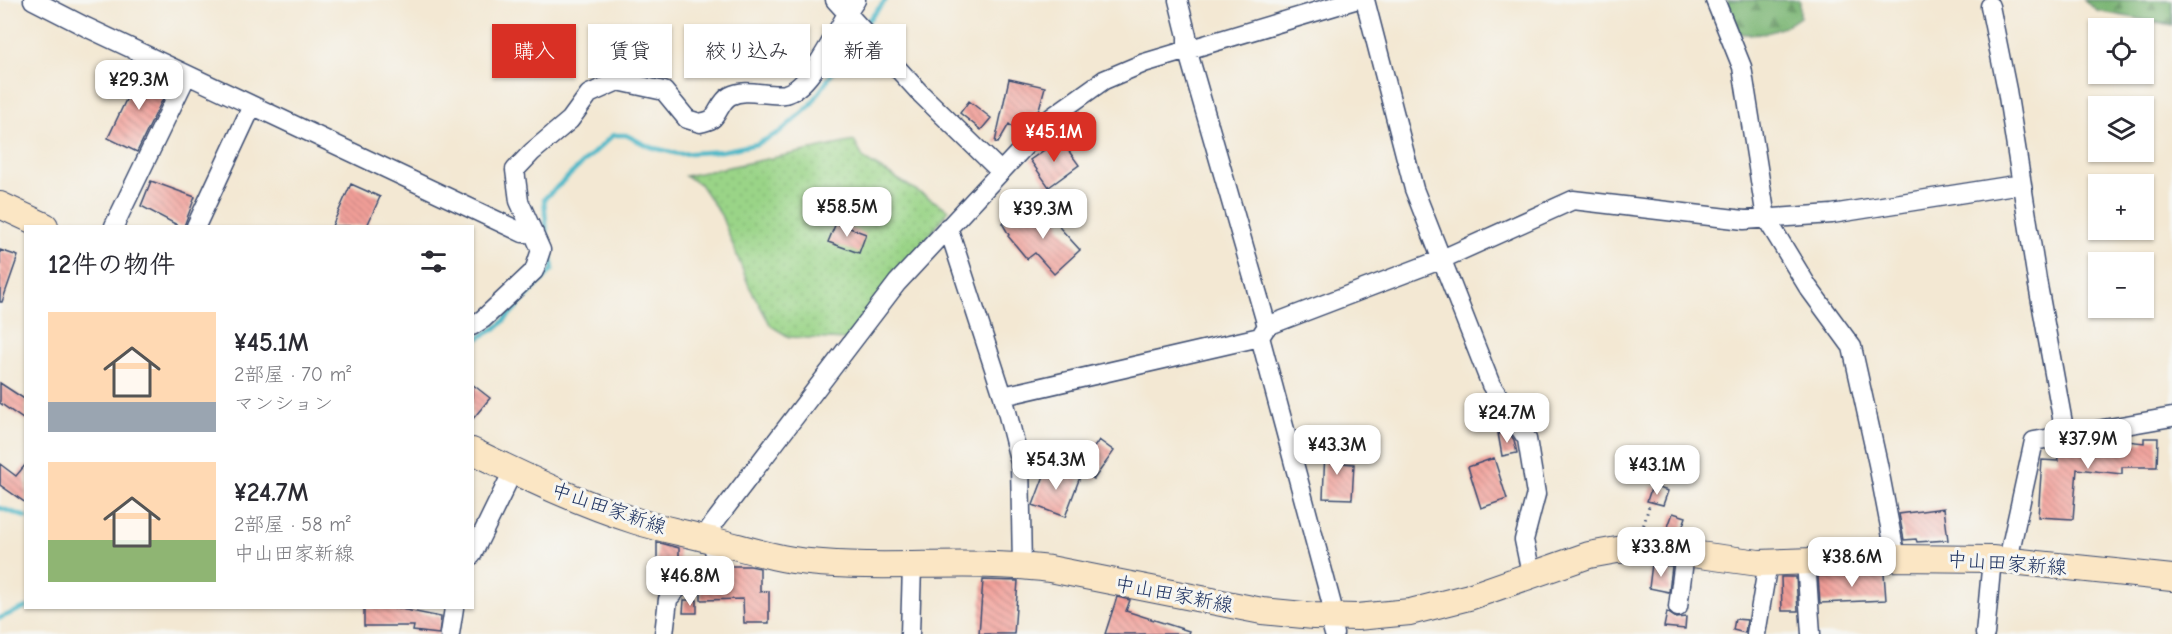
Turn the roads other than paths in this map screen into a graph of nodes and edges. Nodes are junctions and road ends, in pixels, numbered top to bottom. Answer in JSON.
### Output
{"nodes":[{"id":1,"x":33,"y":0,"type":"edge"},
{"id":2,"x":1178,"y":0,"type":"edge"},
{"id":3,"x":1354,"y":0,"type":"edge"},
{"id":4,"x":1365,"y":0,"type":"edge"},
{"id":5,"x":1714,"y":0,"type":"edge"},
{"id":6,"x":846,"y":4,"type":"edge"},
{"id":7,"x":1990,"y":6,"type":"dead end"},
{"id":8,"x":1186,"y":50,"type":"junction"},
{"id":9,"x":187,"y":75,"type":"junction"},
{"id":10,"x":252,"y":106,"type":"junction"},
{"id":11,"x":1000,"y":171,"type":"junction"},
{"id":12,"x":2021,"y":184,"type":"junction"},
{"id":13,"x":0,"y":205,"type":"edge"},
{"id":14,"x":1766,"y":218,"type":"junction"},
{"id":15,"x":43,"y":225,"type":"edge"},
{"id":16,"x":114,"y":225,"type":"edge"},
{"id":17,"x":196,"y":225,"type":"edge"},
{"id":18,"x":948,"y":227,"type":"junction"},
{"id":19,"x":534,"y":233,"type":"junction"},
{"id":20,"x":1440,"y":260,"type":"junction"},
{"id":21,"x":474,"y":325,"type":"edge"},
{"id":22,"x":1263,"y":332,"type":"junction"},
{"id":23,"x":1003,"y":396,"type":"junction"},
{"id":24,"x":2172,"y":417,"type":"edge"},
{"id":25,"x":2065,"y":434,"type":"junction"},
{"id":26,"x":474,"y":453,"type":"edge"},
{"id":27,"x":513,"y":471,"type":"junction"},
{"id":28,"x":714,"y":540,"type":"junction"},
{"id":29,"x":474,"y":551,"type":"edge"},
{"id":30,"x":1685,"y":553,"type":"junction"},
{"id":31,"x":1896,"y":558,"type":"junction"},
{"id":32,"x":2000,"y":560,"type":"junction"},
{"id":33,"x":1806,"y":561,"type":"junction"},
{"id":34,"x":1768,"y":562,"type":"junction"},
{"id":35,"x":912,"y":566,"type":"junction"},
{"id":36,"x":1022,"y":566,"type":"junction"},
{"id":37,"x":1531,"y":574,"type":"junction"},
{"id":38,"x":2172,"y":578,"type":"edge"},
{"id":39,"x":1678,"y":607,"type":"dead end"},
{"id":40,"x":454,"y":609,"type":"edge"},
{"id":41,"x":1331,"y":625,"type":"edge"},
{"id":42,"x":450,"y":634,"type":"edge"},
{"id":43,"x":664,"y":634,"type":"edge"},
{"id":44,"x":910,"y":634,"type":"edge"},
{"id":45,"x":1756,"y":634,"type":"edge"},
{"id":46,"x":1811,"y":634,"type":"edge"},
{"id":47,"x":1985,"y":634,"type":"edge"}],
"edges":[{"from":1,"to":9,"type":"street"},
{"from":2,"to":8,"type":"street"},
{"from":3,"to":8,"type":"street"},
{"from":4,"to":20,"type":"street"},
{"from":5,"to":14,"type":"street"},
{"from":6,"to":11,"type":"street"},
{"from":6,"to":19,"type":"street"},
{"from":7,"to":12,"type":"street"},
{"from":8,"to":11,"type":"street"},
{"from":8,"to":22,"type":"street"},
{"from":9,"to":10,"type":"street"},
{"from":9,"to":16,"type":"street"},
{"from":10,"to":17,"type":"street"},
{"from":10,"to":19,"type":"street"},
{"from":11,"to":18,"type":"street"},
{"from":12,"to":14,"type":"street"},
{"from":12,"to":25,"type":"street"},
{"from":13,"to":15,"type":"main road"},
{"from":14,"to":20,"type":"street"},
{"from":14,"to":31,"type":"street"},
{"from":18,"to":23,"type":"street"},
{"from":18,"to":28,"type":"street"},
{"from":19,"to":21,"type":"street"},
{"from":20,"to":22,"type":"street"},
{"from":20,"to":37,"type":"street"},
{"from":22,"to":23,"type":"street"},
{"from":22,"to":41,"type":"street"},
{"from":23,"to":36,"type":"street"},
{"from":24,"to":25,"type":"street"},
{"from":25,"to":32,"type":"street"},
{"from":26,"to":27,"type":"main road","name":"中山田家新線"},
{"from":27,"to":28,"type":"main road","name":"中山田家新線"},
{"from":27,"to":29,"type":"street"},
{"from":28,"to":35,"type":"main road","name":"中山田家新線"},
{"from":28,"to":43,"type":"street"},
{"from":30,"to":34,"type":"main road","name":"中山田家新線"},
{"from":30,"to":37,"type":"main road","name":"中山田家新線"},
{"from":30,"to":39,"type":"street"},
{"from":31,"to":32,"type":"main road","name":"中山田家新線"},
{"from":31,"to":33,"type":"main road","name":"中山田家新線"},
{"from":32,"to":38,"type":"main road","name":"中山田家新線"},
{"from":32,"to":47,"type":"street"},
{"from":33,"to":34,"type":"main road","name":"中山田家新線"},
{"from":33,"to":46,"type":"street"},
{"from":34,"to":45,"type":"street"},
{"from":35,"to":36,"type":"main road","name":"中山田家新線"},
{"from":35,"to":44,"type":"street"},
{"from":36,"to":41,"type":"main road","name":"中山田家新線"},
{"from":37,"to":41,"type":"main road","name":"中山田家新線"},
{"from":40,"to":42,"type":"street"}]}
